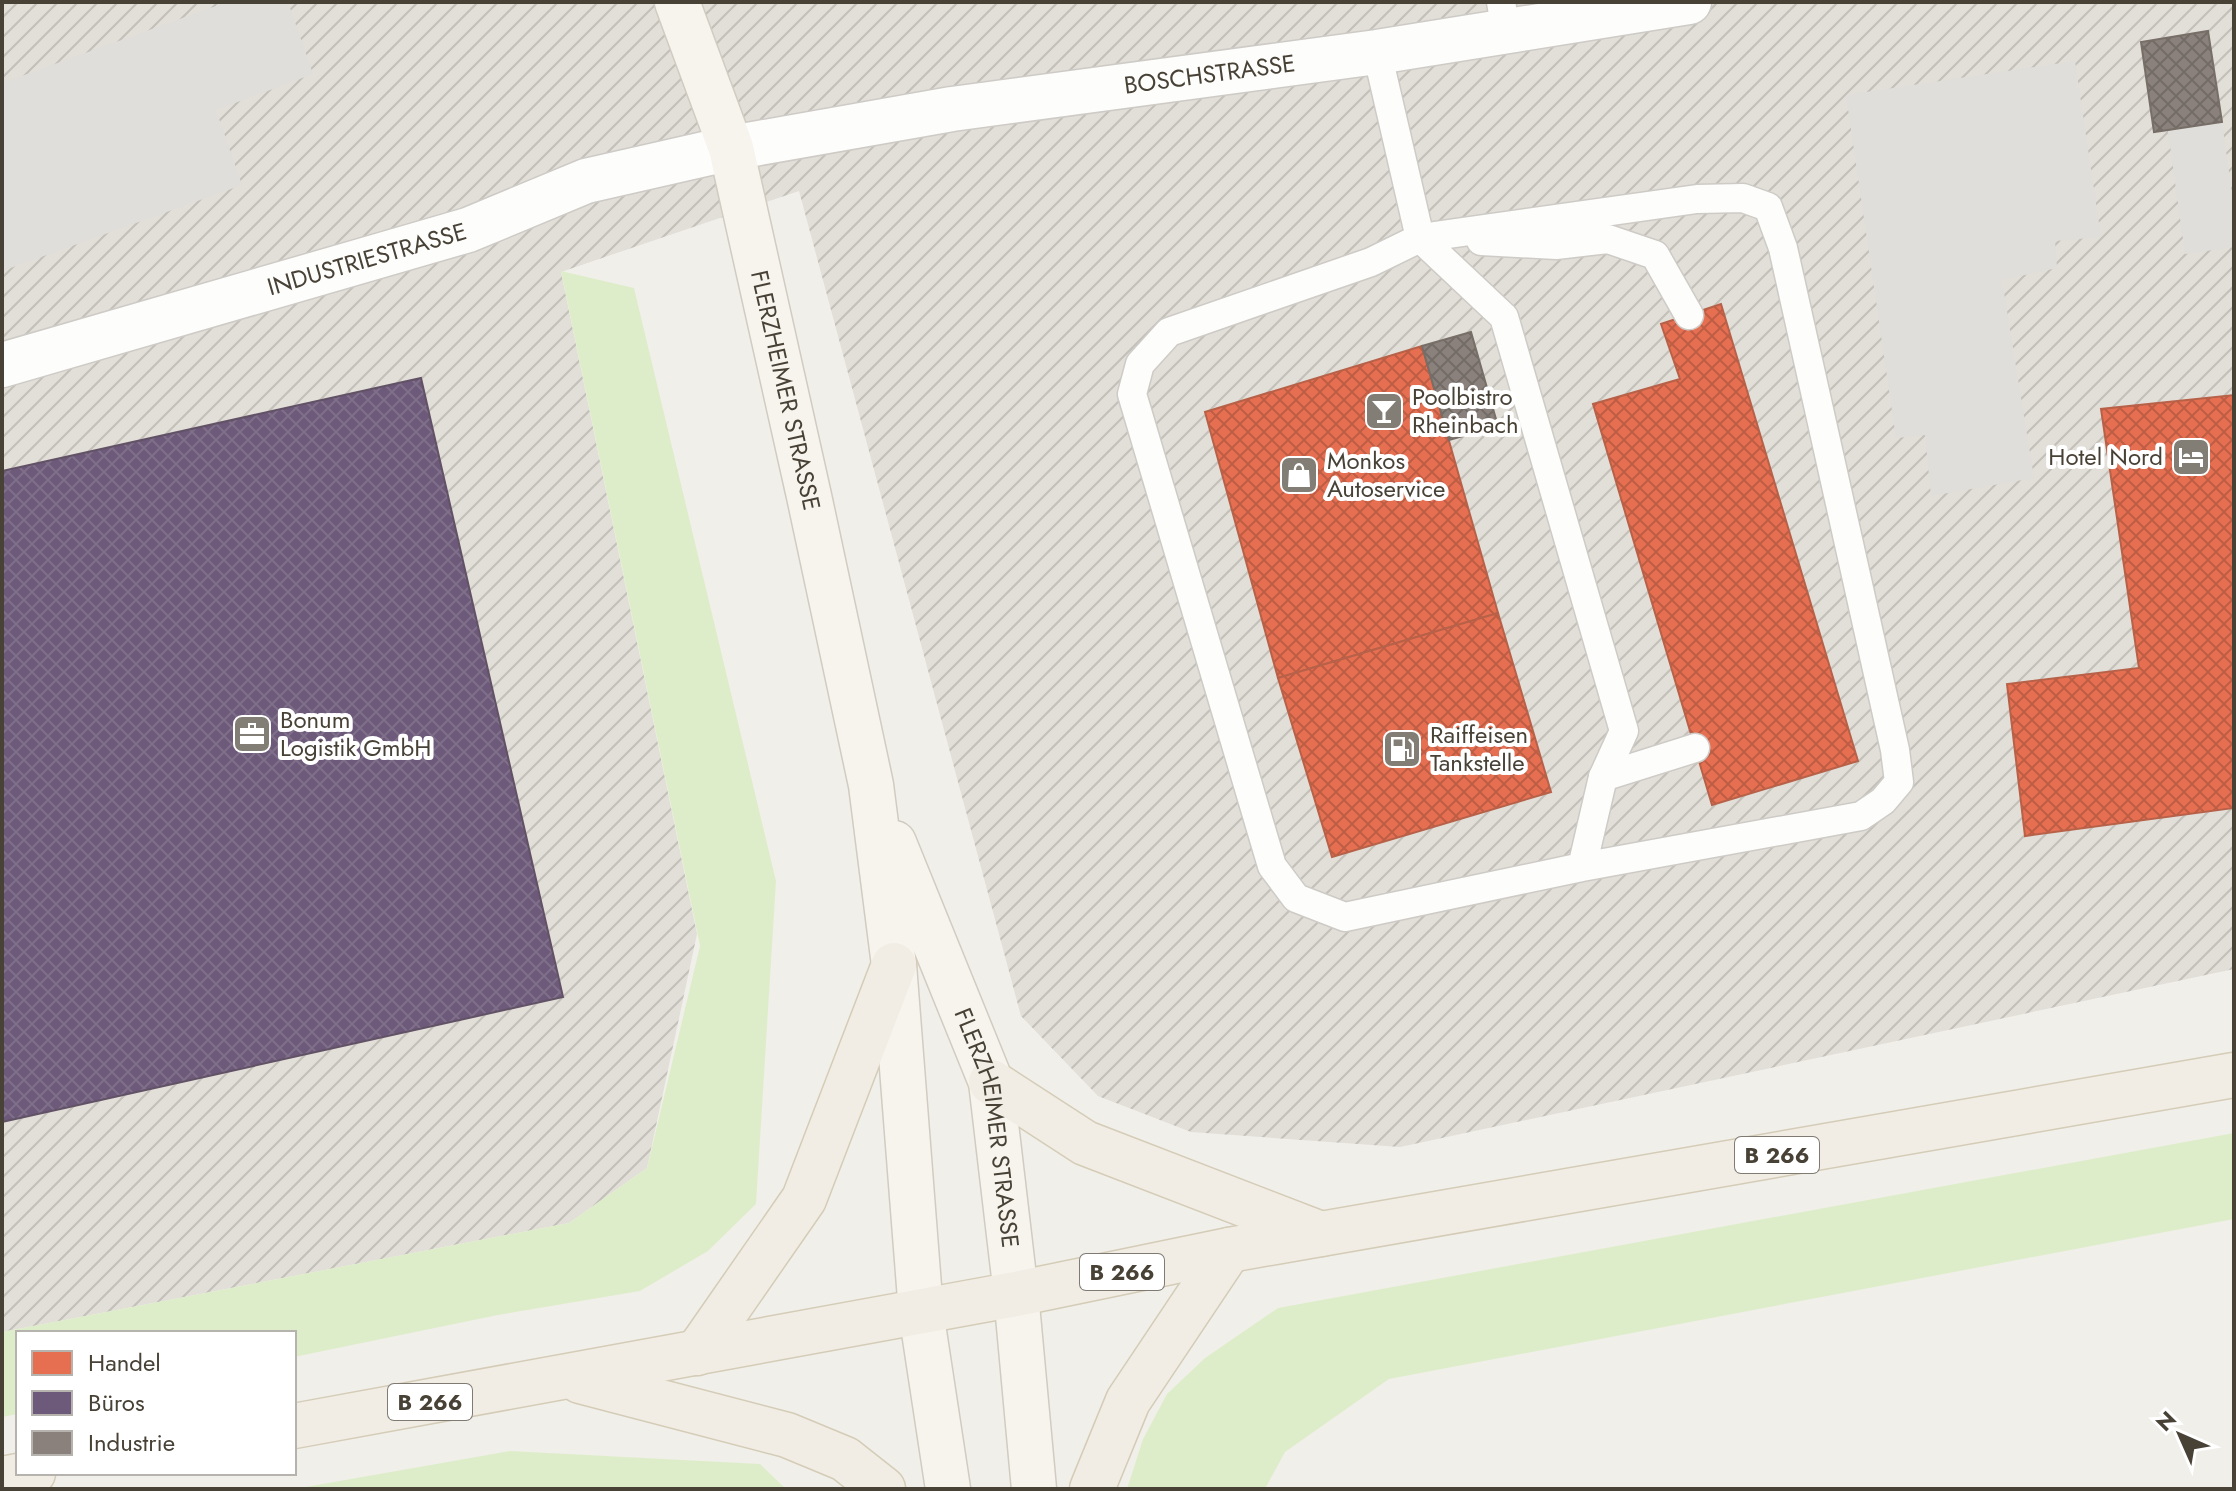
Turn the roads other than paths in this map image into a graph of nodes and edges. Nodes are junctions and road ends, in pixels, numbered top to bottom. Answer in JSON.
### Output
{"nodes":[{"id":1,"x":677,"y":2,"type":"edge"},
{"id":2,"x":1689,"y":2,"type":"edge"},
{"id":3,"x":1504,"y":16,"type":"edge"},
{"id":4,"x":1377,"y":52,"type":"junction"},
{"id":5,"x":731,"y":148,"type":"junction"},
{"id":6,"x":1420,"y":238,"type":"junction"},
{"id":7,"x":1689,"y":315,"type":"dead end"},
{"id":8,"x":2,"y":365,"type":"edge"},
{"id":9,"x":1695,"y":748,"type":"dead end"},
{"id":10,"x":1603,"y":777,"type":"junction"},
{"id":11,"x":871,"y":785,"type":"junction"},
{"id":12,"x":1582,"y":867,"type":"junction"},
{"id":13,"x":894,"y":965,"type":"junction"},
{"id":14,"x":2234,"y":1075,"type":"edge"},
{"id":15,"x":991,"y":1082,"type":"junction"},
{"id":16,"x":1321,"y":1234,"type":"junction"},
{"id":17,"x":1229,"y":1250,"type":"junction"},
{"id":18,"x":1016,"y":1294,"type":"junction"},
{"id":19,"x":921,"y":1312,"type":"junction"},
{"id":20,"x":697,"y":1353,"type":"junction"},
{"id":21,"x":566,"y":1378,"type":"junction"},
{"id":22,"x":296,"y":1426,"type":"edge"},
{"id":23,"x":23,"y":1475,"type":"edge"},
{"id":24,"x":2,"y":1479,"type":"edge"},
{"id":25,"x":883,"y":1489,"type":"edge"},
{"id":26,"x":948,"y":1489,"type":"edge"},
{"id":27,"x":1034,"y":1489,"type":"edge"},
{"id":28,"x":1092,"y":1489,"type":"edge"}],
"edges":[{"from":1,"to":5,"type":"main road","name":"FLERZHEIMER STRASSE"},
{"from":2,"to":3,"type":"street","name":"BOSCHSTRASSE"},
{"from":3,"to":4,"type":"street","name":"BOSCHSTRASSE"},
{"from":4,"to":5,"type":"street","name":"BOSCHSTRASSE"},
{"from":4,"to":6,"type":"lane"},
{"from":5,"to":8,"type":"street","name":"INDUSTRIESTRASSE"},
{"from":5,"to":11,"type":"main road","name":"FLERZHEIMER STRASSE"},
{"from":6,"to":7,"type":"lane"},
{"from":6,"to":10,"type":"lane"},
{"from":6,"to":12,"type":"lane"},
{"from":6,"to":12,"type":"lane"},
{"from":9,"to":10,"type":"lane"},
{"from":10,"to":12,"type":"lane"},
{"from":11,"to":13,"type":"main road","name":"FLERZHEIMER STRASSE"},
{"from":11,"to":15,"type":"main road","name":"FLERZHEIMER STRASSE"},
{"from":13,"to":19,"type":"main road","name":"FLERZHEIMER STRASSE"},
{"from":13,"to":20,"type":"main road"},
{"from":14,"to":16,"type":"main road","number":"B 266"},
{"from":15,"to":16,"type":"main road"},
{"from":15,"to":18,"type":"main road","name":"FLERZHEIMER STRASSE"},
{"from":16,"to":17,"type":"main road","number":"B 266"},
{"from":17,"to":18,"type":"main road","number":"B 266"},
{"from":17,"to":28,"type":"main road"},
{"from":18,"to":19,"type":"main road","number":"B 266"},
{"from":18,"to":27,"type":"main road","name":"FLERZHEIMER STRASSE"},
{"from":19,"to":20,"type":"main road","number":"B 266"},
{"from":19,"to":26,"type":"main road","name":"FLERZHEIMER STRASSE"},
{"from":20,"to":21,"type":"main road","number":"B 266"},
{"from":21,"to":22,"type":"main road","number":"B 266"},
{"from":21,"to":25,"type":"main road"},
{"from":23,"to":24,"type":"main road"}]}
